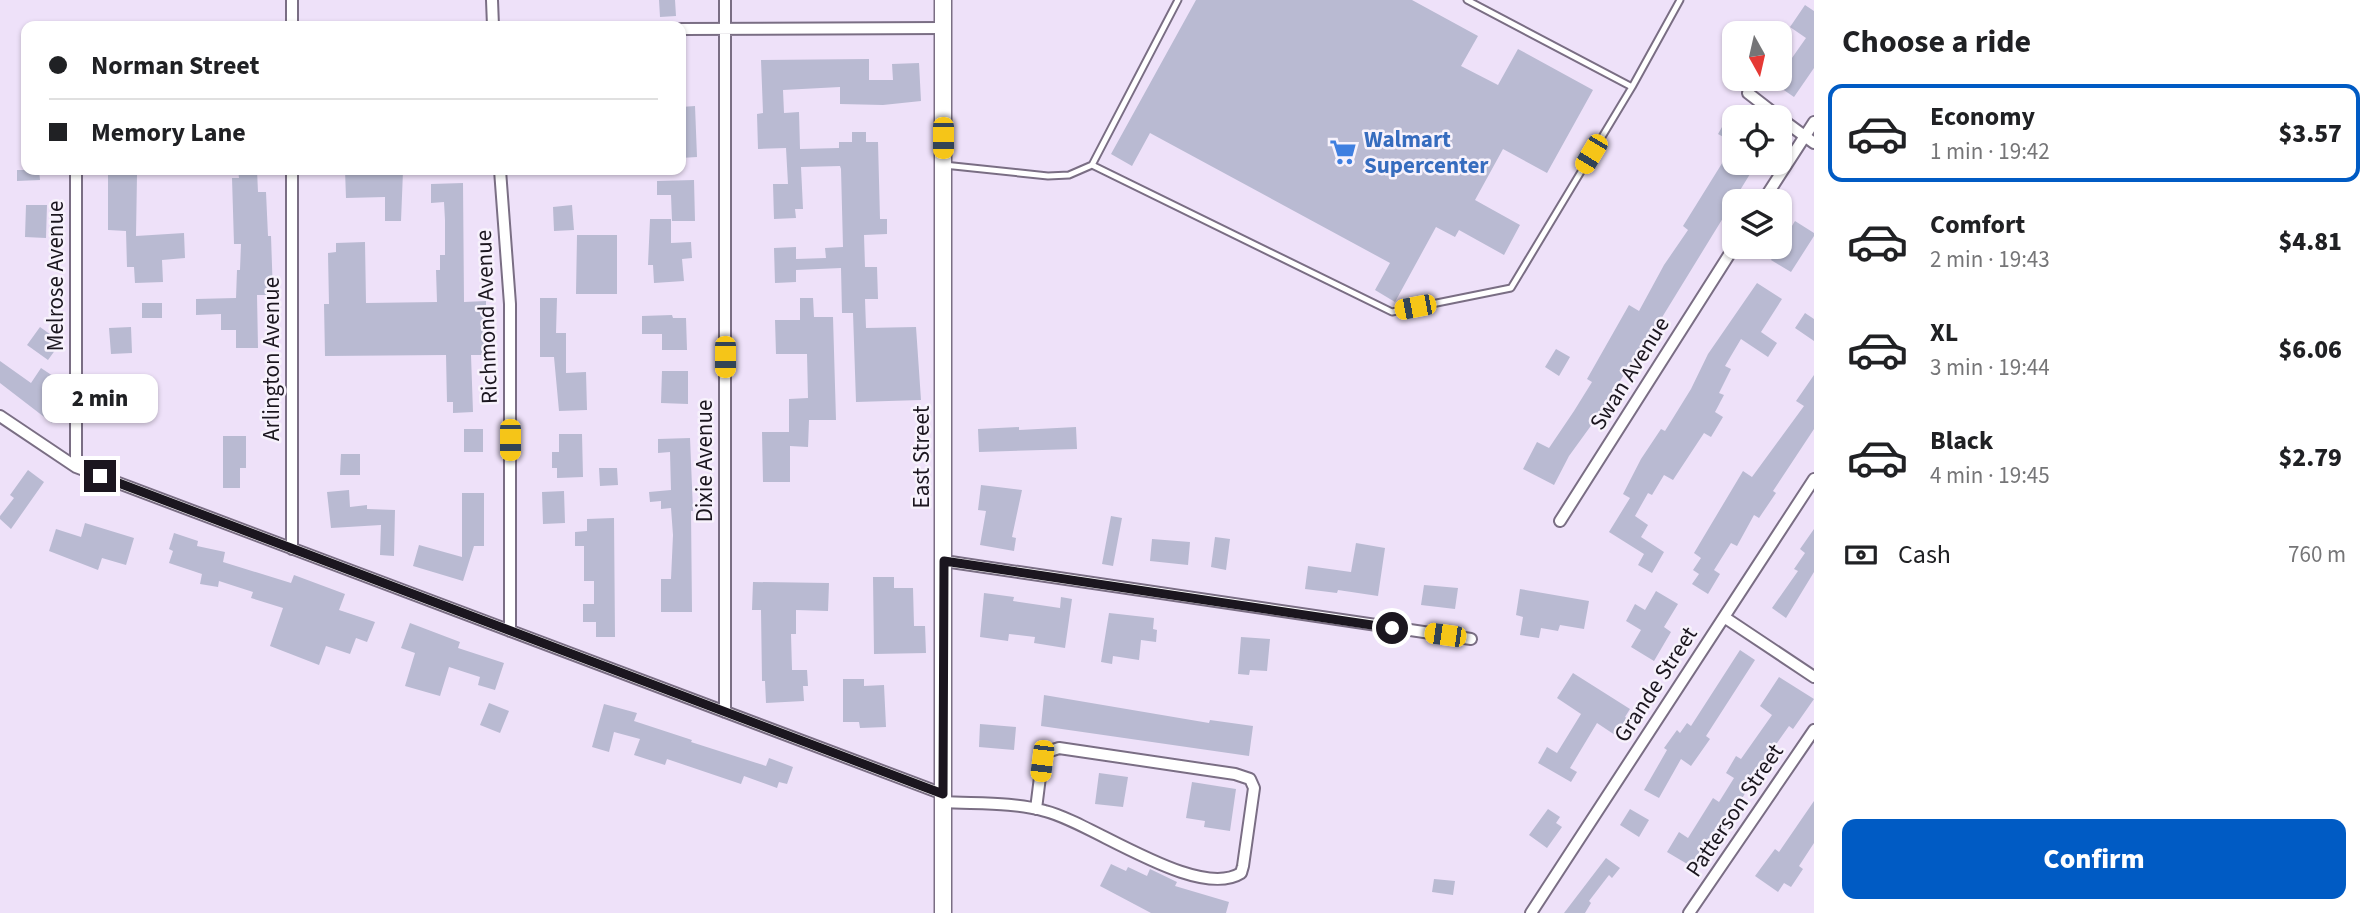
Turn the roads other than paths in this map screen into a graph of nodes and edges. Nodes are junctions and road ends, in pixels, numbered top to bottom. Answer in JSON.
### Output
{"nodes":[{"id":1,"x":292,"y":0,"type":"edge"},
{"id":2,"x":492,"y":0,"type":"edge"},
{"id":3,"x":725,"y":0,"type":"edge"},
{"id":4,"x":943,"y":0,"type":"edge"},
{"id":5,"x":1178,"y":0,"type":"edge"},
{"id":6,"x":1467,"y":0,"type":"edge"},
{"id":7,"x":1680,"y":0,"type":"edge"},
{"id":8,"x":292,"y":21,"type":"edge"},
{"id":9,"x":493,"y":21,"type":"edge"},
{"id":10,"x":943,"y":28,"type":"junction"},
{"id":11,"x":686,"y":29,"type":"edge"},
{"id":12,"x":725,"y":29,"type":"junction"},
{"id":13,"x":1632,"y":87,"type":"junction"},
{"id":14,"x":1748,"y":93,"type":"dead end"},
{"id":15,"x":1763,"y":105,"type":"edge"},
{"id":16,"x":1814,"y":122,"type":"edge"},
{"id":17,"x":1792,"y":128,"type":"edge"},
{"id":18,"x":1809,"y":140,"type":"edge"},
{"id":19,"x":943,"y":165,"type":"junction"},
{"id":20,"x":1093,"y":165,"type":"junction"},
{"id":21,"x":76,"y":175,"type":"edge"},
{"id":22,"x":292,"y":175,"type":"edge"},
{"id":23,"x":500,"y":175,"type":"edge"},
{"id":24,"x":1772,"y":189,"type":"edge"},
{"id":25,"x":1726,"y":259,"type":"edge"},
{"id":26,"x":0,"y":416,"type":"edge"},
{"id":27,"x":76,"y":467,"type":"junction"},
{"id":28,"x":1814,"y":478,"type":"edge"},
{"id":29,"x":1560,"y":521,"type":"dead end"},
{"id":30,"x":292,"y":549,"type":"junction"},
{"id":31,"x":944,"y":561,"type":"junction"},
{"id":32,"x":1724,"y":617,"type":"junction"},
{"id":33,"x":509,"y":631,"type":"junction"},
{"id":34,"x":1471,"y":639,"type":"dead end"},
{"id":35,"x":1814,"y":677,"type":"edge"},
{"id":36,"x":725,"y":712,"type":"junction"},
{"id":37,"x":1814,"y":730,"type":"edge"},
{"id":38,"x":943,"y":798,"type":"junction"},
{"id":39,"x":1036,"y":809,"type":"junction"},
{"id":40,"x":943,"y":913,"type":"edge"},
{"id":41,"x":1531,"y":913,"type":"edge"},
{"id":42,"x":1689,"y":913,"type":"edge"}],
"edges":[{"from":1,"to":8,"type":"street"},
{"from":2,"to":9,"type":"street"},
{"from":3,"to":12,"type":"street","name":"Dixie Avenue"},
{"from":4,"to":10,"type":"street","name":"East Street"},
{"from":5,"to":20,"type":"lane"},
{"from":6,"to":13,"type":"lane"},
{"from":7,"to":13,"type":"lane"},
{"from":10,"to":12,"type":"street"},
{"from":10,"to":19,"type":"street","name":"East Street"},
{"from":11,"to":12,"type":"street"},
{"from":12,"to":36,"type":"street","name":"Dixie Avenue"},
{"from":13,"to":20,"type":"lane"},
{"from":14,"to":15,"type":"street"},
{"from":16,"to":18,"type":"street"},
{"from":17,"to":18,"type":"street"},
{"from":18,"to":24,"type":"street"},
{"from":19,"to":20,"type":"lane"},
{"from":19,"to":31,"type":"street","name":"East Street"},
{"from":21,"to":27,"type":"street","name":"Melrose Avenue"},
{"from":22,"to":30,"type":"street","name":"Arlington Avenue"},
{"from":23,"to":33,"type":"street","name":"Richmond Avenue"},
{"from":25,"to":29,"type":"street","name":"Swan Avenue"},
{"from":26,"to":27,"type":"street"},
{"from":27,"to":30,"type":"street"},
{"from":28,"to":32,"type":"street","name":"Grande Street"},
{"from":30,"to":33,"type":"street"},
{"from":31,"to":34,"type":"street"},
{"from":31,"to":38,"type":"street","name":"East Street"},
{"from":32,"to":35,"type":"street"},
{"from":32,"to":41,"type":"street","name":"Grande Street"},
{"from":33,"to":36,"type":"street"},
{"from":36,"to":38,"type":"street"},
{"from":37,"to":42,"type":"street","name":"Patterson Street"},
{"from":38,"to":39,"type":"street"},
{"from":38,"to":40,"type":"street","name":"East Street"},
{"from":39,"to":39,"type":"street"}]}
